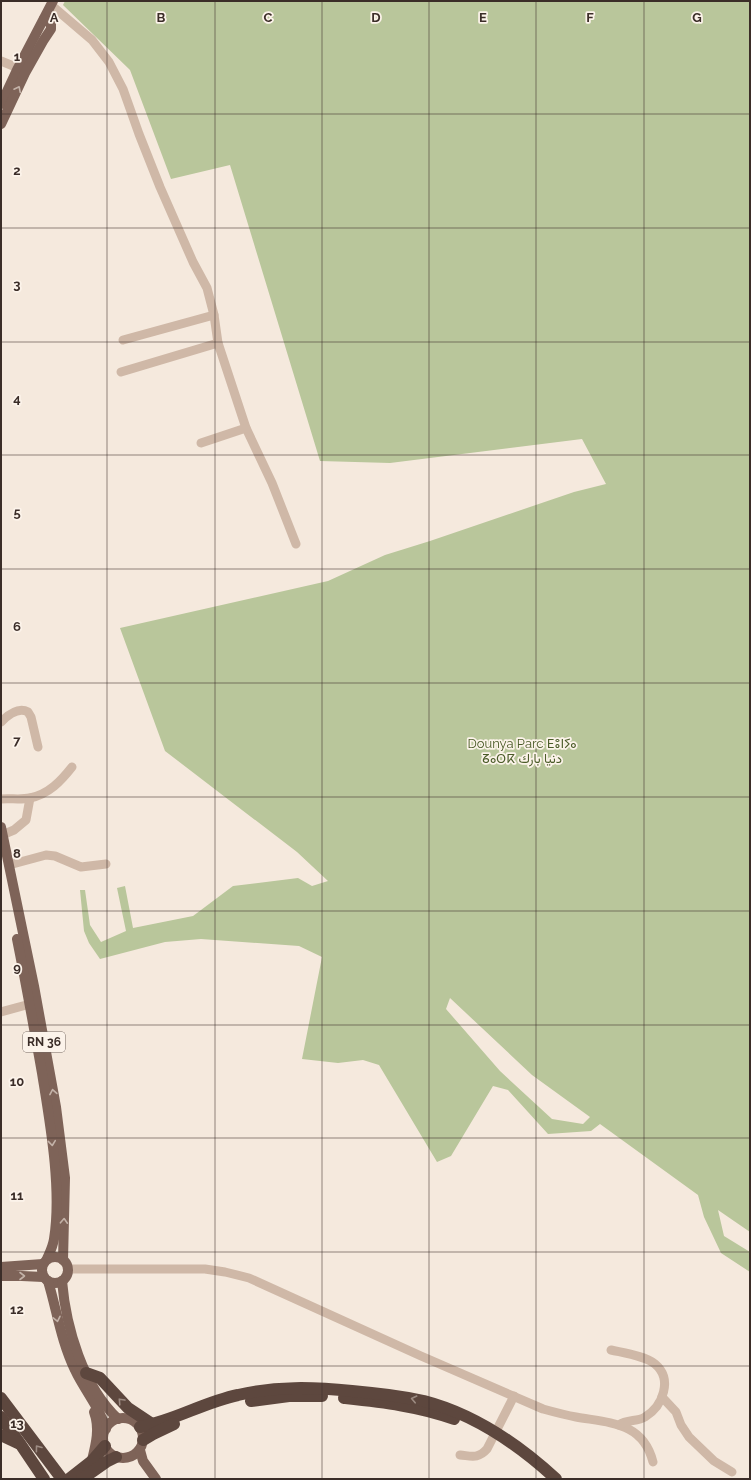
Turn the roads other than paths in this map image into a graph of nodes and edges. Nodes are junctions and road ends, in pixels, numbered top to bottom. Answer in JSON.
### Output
{"nodes":[{"id":1,"x":52,"y":3,"type":"edge"},
{"id":2,"x":44,"y":19,"type":"junction"},
{"id":3,"x":1,"y":61,"type":"edge"},
{"id":4,"x":18,"y":68,"type":"junction"},
{"id":5,"x":1,"y":104,"type":"edge"},
{"id":6,"x":1,"y":124,"type":"edge"},
{"id":7,"x":214,"y":315,"type":"junction"},
{"id":8,"x":124,"y":340,"type":"dead end"},
{"id":9,"x":218,"y":343,"type":"junction"},
{"id":10,"x":121,"y":372,"type":"dead end"},
{"id":11,"x":246,"y":428,"type":"junction"},
{"id":12,"x":201,"y":443,"type":"dead end"},
{"id":13,"x":296,"y":544,"type":"dead end"},
{"id":14,"x":1,"y":722,"type":"edge"},
{"id":15,"x":38,"y":747,"type":"dead end"},
{"id":16,"x":72,"y":766,"type":"dead end"},
{"id":17,"x":30,"y":798,"type":"junction"},
{"id":18,"x":1,"y":799,"type":"edge"},
{"id":19,"x":2,"y":831,"type":"edge"},
{"id":20,"x":3,"y":859,"type":"edge"},
{"id":21,"x":106,"y":864,"type":"dead end"},
{"id":22,"x":9,"y":881,"type":"junction"},
{"id":23,"x":30,"y":1004,"type":"junction"},
{"id":24,"x":1,"y":1012,"type":"edge"},
{"id":25,"x":63,"y":1260,"type":"junction"},
{"id":26,"x":45,"y":1261,"type":"junction"},
{"id":27,"x":1,"y":1267,"type":"edge"},
{"id":28,"x":68,"y":1269,"type":"junction"},
{"id":29,"x":1,"y":1276,"type":"edge"},
{"id":30,"x":46,"y":1279,"type":"junction"},
{"id":31,"x":62,"y":1280,"type":"junction"},
{"id":32,"x":611,"y":1350,"type":"dead end"},
{"id":33,"x":86,"y":1373,"type":"junction"},
{"id":34,"x":84,"y":1386,"type":"junction"},
{"id":35,"x":514,"y":1396,"type":"junction"},
{"id":36,"x":662,"y":1397,"type":"junction"},
{"id":37,"x":1,"y":1398,"type":"edge"},
{"id":38,"x":1,"y":1417,"type":"edge"},
{"id":39,"x":118,"y":1419,"type":"junction"},
{"id":40,"x":152,"y":1424,"type":"junction"},
{"id":41,"x":619,"y":1425,"type":"junction"},
{"id":42,"x":140,"y":1427,"type":"junction"},
{"id":43,"x":106,"y":1429,"type":"junction"},
{"id":44,"x":1,"y":1435,"type":"edge"},
{"id":45,"x":21,"y":1444,"type":"junction"},
{"id":46,"x":141,"y":1445,"type":"junction"},
{"id":47,"x":105,"y":1446,"type":"junction"},
{"id":48,"x":460,"y":1455,"type":"dead end"},
{"id":49,"x":116,"y":1457,"type":"junction"},
{"id":50,"x":131,"y":1457,"type":"junction"},
{"id":51,"x":653,"y":1462,"type":"dead end"},
{"id":52,"x":90,"y":1466,"type":"junction"},
{"id":53,"x":732,"y":1472,"type":"dead end"},
{"id":54,"x":44,"y":1479,"type":"edge"},
{"id":55,"x":62,"y":1479,"type":"edge"},
{"id":56,"x":69,"y":1479,"type":"edge"},
{"id":57,"x":82,"y":1479,"type":"edge"},
{"id":58,"x":151,"y":1479,"type":"edge"},
{"id":59,"x":156,"y":1479,"type":"edge"},
{"id":60,"x":544,"y":1479,"type":"edge"},
{"id":61,"x":556,"y":1479,"type":"edge"}],
"edges":[{"from":1,"to":2,"type":"main road"},
{"from":1,"to":7,"type":"street"},
{"from":2,"to":4,"type":"main road"},
{"from":6,"to":2,"type":"main road","one_way":true},
{"from":3,"to":4,"type":"street"},
{"from":4,"to":5,"type":"main road"},
{"from":7,"to":8,"type":"street"},
{"from":7,"to":9,"type":"street"},
{"from":9,"to":10,"type":"street"},
{"from":9,"to":11,"type":"street"},
{"from":11,"to":12,"type":"street"},
{"from":11,"to":13,"type":"street"},
{"from":14,"to":15,"type":"street"},
{"from":16,"to":17,"type":"street"},
{"from":17,"to":18,"type":"street"},
{"from":17,"to":19,"type":"street"},
{"from":19,"to":20,"type":"main road","number":"RN 36"},
{"from":20,"to":21,"type":"street"},
{"from":20,"to":22,"type":"main road","number":"RN 36"},
{"from":22,"to":23,"type":"main road","number":"RN 36"},
{"from":25,"to":22,"type":"main road","number":"RN 36","one_way":true},
{"from":23,"to":24,"type":"street"},
{"from":23,"to":26,"type":"main road","number":"RN 36","one_way":true},
{"from":25,"to":26,"type":"main road"},
{"from":25,"to":28,"type":"main road"},
{"from":26,"to":27,"type":"main road"},
{"from":26,"to":30,"type":"main road"},
{"from":28,"to":31,"type":"main road"},
{"from":28,"to":35,"type":"street"},
{"from":29,"to":30,"type":"main road","one_way":true},
{"from":30,"to":31,"type":"main road"},
{"from":30,"to":34,"type":"main road","one_way":true},
{"from":31,"to":33,"type":"main road"},
{"from":32,"to":36,"type":"street"},
{"from":33,"to":39,"type":"main road"},
{"from":40,"to":33,"type":"highway","one_way":true},
{"from":34,"to":43,"type":"main road"},
{"from":34,"to":52,"type":"main road"},
{"from":35,"to":41,"type":"street"},
{"from":35,"to":48,"type":"street"},
{"from":36,"to":41,"type":"street"},
{"from":36,"to":53,"type":"street"},
{"from":55,"to":37,"type":"highway","one_way":true},
{"from":38,"to":45,"type":"highway"},
{"from":39,"to":42,"type":"main road"},
{"from":39,"to":43,"type":"main road"},
{"from":40,"to":42,"type":"highway"},
{"from":61,"to":40,"type":"highway","one_way":true},
{"from":41,"to":51,"type":"street"},
{"from":42,"to":46,"type":"main road"},
{"from":43,"to":47,"type":"main road"},
{"from":44,"to":45,"type":"highway"},
{"from":45,"to":54,"type":"highway"},
{"from":46,"to":50,"type":"main road"},
{"from":46,"to":59,"type":"main road"},
{"from":46,"to":60,"type":"highway"},
{"from":47,"to":49,"type":"main road"},
{"from":47,"to":52,"type":"highway"},
{"from":49,"to":50,"type":"main road"},
{"from":49,"to":52,"type":"highway"},
{"from":50,"to":58,"type":"main road"},
{"from":52,"to":56,"type":"highway"},
{"from":52,"to":57,"type":"highway"}]}
